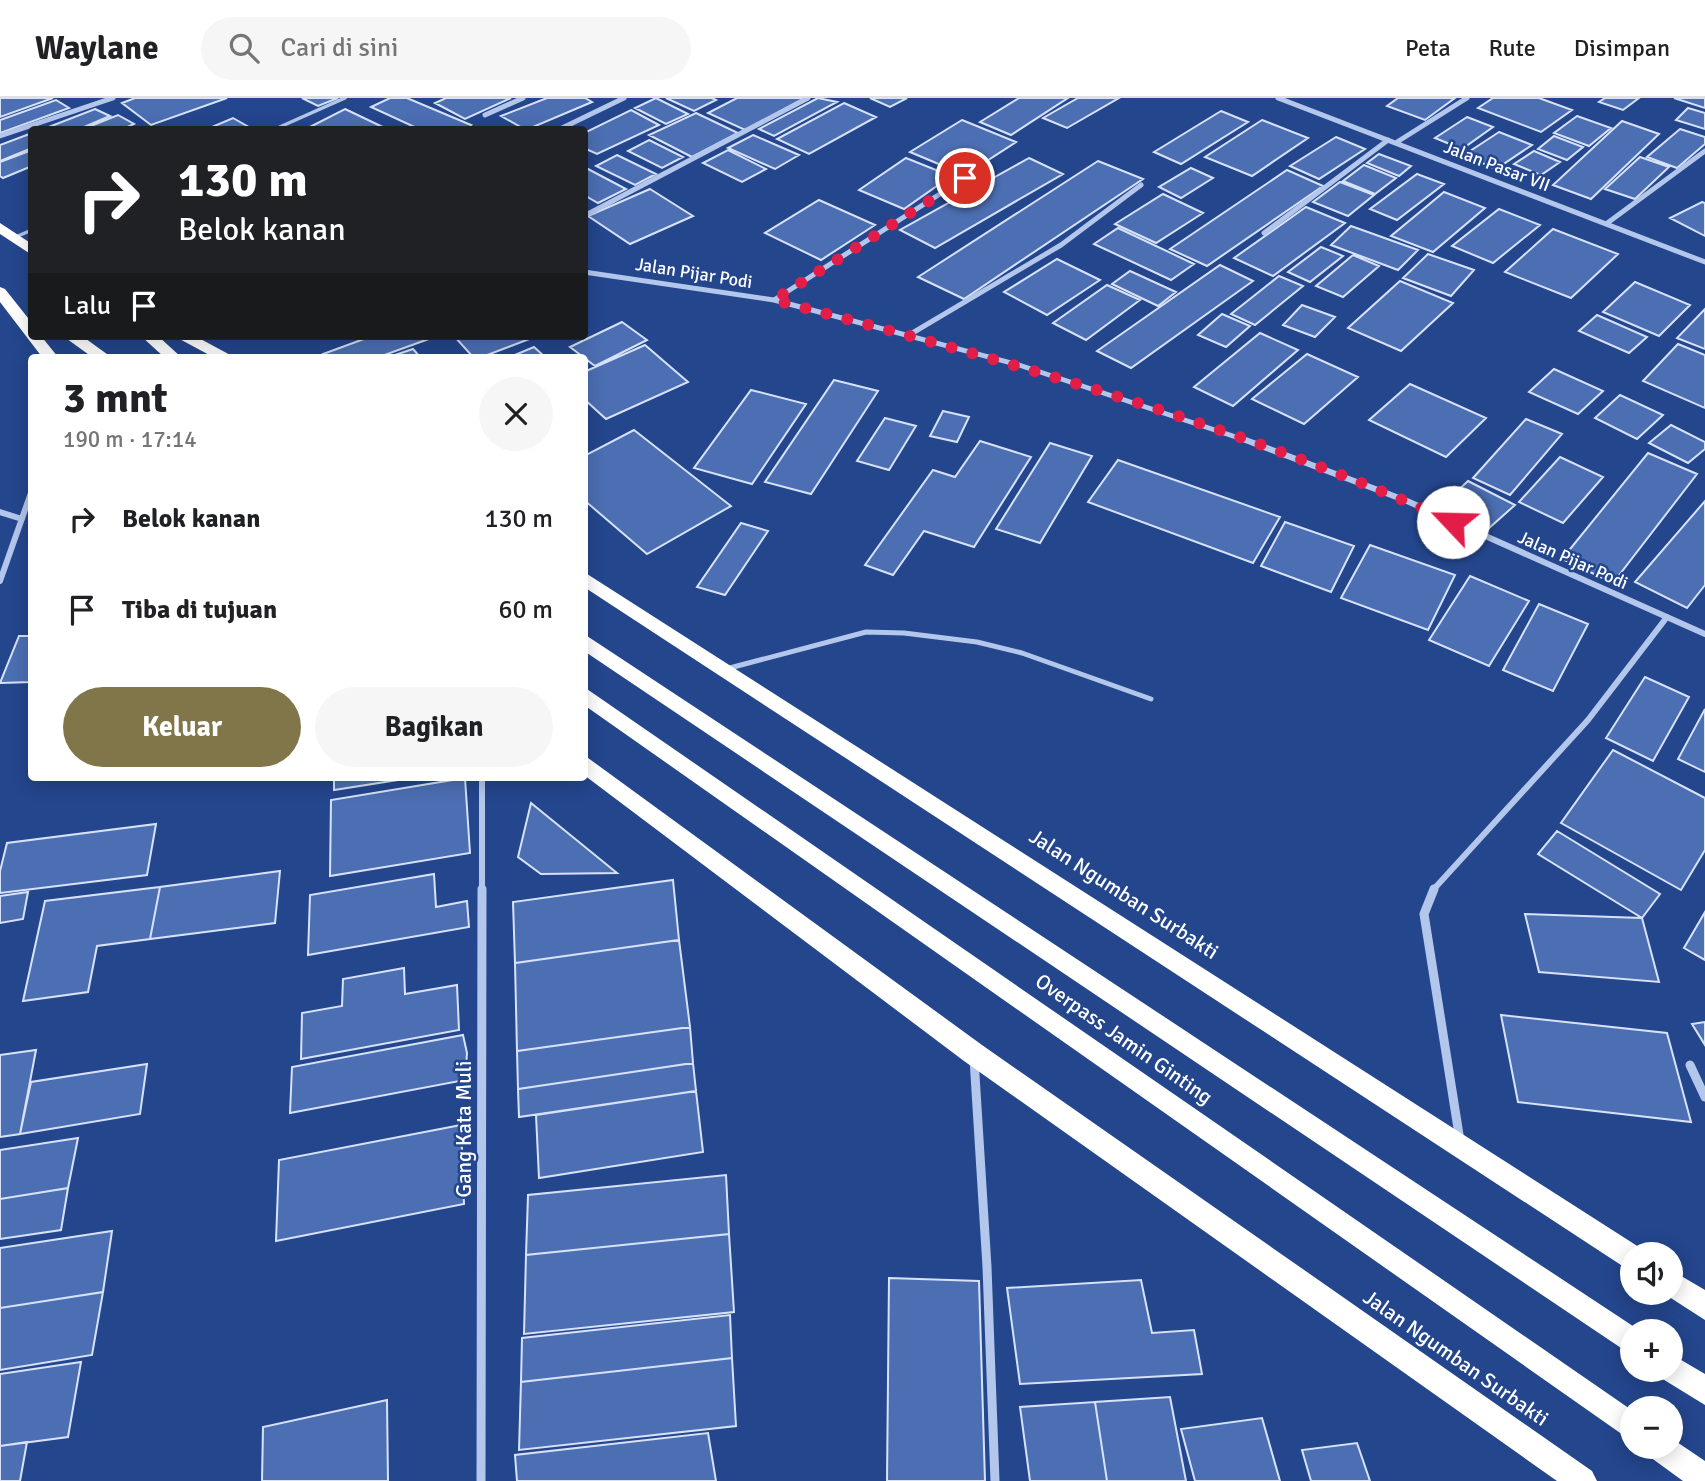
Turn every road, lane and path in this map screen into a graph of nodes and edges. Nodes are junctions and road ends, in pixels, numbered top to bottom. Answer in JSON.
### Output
{"nodes":[{"id":1,"x":113,"y":98,"type":"edge"},
{"id":2,"x":345,"y":98,"type":"edge"},
{"id":3,"x":523,"y":98,"type":"edge"},
{"id":4,"x":624,"y":98,"type":"edge"},
{"id":5,"x":808,"y":98,"type":"edge"},
{"id":6,"x":1278,"y":98,"type":"edge"},
{"id":7,"x":1468,"y":98,"type":"edge"},
{"id":8,"x":485,"y":115,"type":"dead end"},
{"id":9,"x":30,"y":126,"type":"edge"},
{"id":10,"x":283,"y":126,"type":"edge"},
{"id":11,"x":566,"y":126,"type":"edge"},
{"id":12,"x":28,"y":127,"type":"edge"},
{"id":13,"x":0,"y":136,"type":"edge"},
{"id":14,"x":1388,"y":141,"type":"junction"},
{"id":15,"x":1397,"y":142,"type":"junction"},
{"id":16,"x":1705,"y":151,"type":"edge"},
{"id":17,"x":965,"y":178,"type":"dead end"},
{"id":18,"x":1141,"y":185,"type":"dead end"},
{"id":19,"x":588,"y":214,"type":"edge"},
{"id":20,"x":1606,"y":224,"type":"junction"},
{"id":21,"x":0,"y":227,"type":"edge"},
{"id":22,"x":1264,"y":233,"type":"dead end"},
{"id":23,"x":26,"y":240,"type":"edge"},
{"id":24,"x":1705,"y":262,"type":"edge"},
{"id":25,"x":588,"y":273,"type":"edge"},
{"id":26,"x":774,"y":300,"type":"junction"},
{"id":27,"x":14,"y":301,"type":"edge"},
{"id":28,"x":28,"y":327,"type":"edge"},
{"id":29,"x":909,"y":335,"type":"junction"},
{"id":30,"x":36,"y":340,"type":"edge"},
{"id":31,"x":77,"y":340,"type":"edge"},
{"id":32,"x":154,"y":340,"type":"edge"},
{"id":33,"x":191,"y":340,"type":"edge"},
{"id":34,"x":48,"y":354,"type":"edge"},
{"id":35,"x":98,"y":354,"type":"edge"},
{"id":36,"x":170,"y":354,"type":"edge"},
{"id":37,"x":220,"y":354,"type":"edge"},
{"id":38,"x":28,"y":502,"type":"edge"},
{"id":39,"x":0,"y":512,"type":"edge"},
{"id":40,"x":22,"y":519,"type":"junction"},
{"id":41,"x":0,"y":581,"type":"edge"},
{"id":42,"x":588,"y":581,"type":"edge"},
{"id":43,"x":1667,"y":617,"type":"junction"},
{"id":44,"x":1705,"y":634,"type":"edge"},
{"id":45,"x":588,"y":644,"type":"edge"},
{"id":46,"x":726,"y":669,"type":"junction"},
{"id":47,"x":588,"y":697,"type":"edge"},
{"id":48,"x":1152,"y":699,"type":"dead end"},
{"id":49,"x":588,"y":766,"type":"edge"},
{"id":50,"x":482,"y":781,"type":"edge"},
{"id":51,"x":973,"y":1053,"type":"junction"},
{"id":52,"x":1690,"y":1065,"type":"dead end"},
{"id":53,"x":1705,"y":1097,"type":"edge"},
{"id":54,"x":1461,"y":1145,"type":"junction"},
{"id":55,"x":1620,"y":1249,"type":"edge"},
{"id":56,"x":1683,"y":1291,"type":"edge"},
{"id":57,"x":1705,"y":1306,"type":"edge"},
{"id":58,"x":1620,"y":1333,"type":"edge"},
{"id":59,"x":1683,"y":1376,"type":"edge"},
{"id":60,"x":1705,"y":1391,"type":"edge"},
{"id":61,"x":1620,"y":1419,"type":"edge"},
{"id":62,"x":1677,"y":1459,"type":"edge"},
{"id":63,"x":1705,"y":1479,"type":"edge"},
{"id":64,"x":481,"y":1481,"type":"edge"},
{"id":65,"x":995,"y":1481,"type":"edge"},
{"id":66,"x":1582,"y":1481,"type":"edge"}],
"edges":[{"from":1,"to":9,"type":"street"},
{"from":2,"to":10,"type":"lane"},
{"from":3,"to":8,"type":"street"},
{"from":4,"to":11,"type":"street"},
{"from":5,"to":19,"type":"street"},
{"from":6,"to":14,"type":"street","name":"Jalan Pasar VII"},
{"from":7,"to":15,"type":"street"},
{"from":12,"to":13,"type":"street"},
{"from":14,"to":15,"type":"street","name":"Jalan Pasar VII"},
{"from":14,"to":22,"type":"street"},
{"from":15,"to":20,"type":"street","name":"Jalan Pasar VII"},
{"from":16,"to":20,"type":"street"},
{"from":17,"to":26,"type":"street"},
{"from":18,"to":29,"type":"street"},
{"from":20,"to":24,"type":"street","name":"Jalan Pasar VII"},
{"from":21,"to":23,"type":"highway"},
{"from":25,"to":26,"type":"street","name":"Jalan Pijar Podi"},
{"from":26,"to":29,"type":"street","name":"Jalan Pijar Podi"},
{"from":27,"to":28,"type":"highway"},
{"from":29,"to":43,"type":"street","name":"Jalan Pijar Podi"},
{"from":30,"to":34,"type":"highway"},
{"from":31,"to":35,"type":"highway"},
{"from":32,"to":36,"type":"highway"},
{"from":33,"to":37,"type":"highway"},
{"from":38,"to":40,"type":"street"},
{"from":39,"to":40,"type":"street"},
{"from":40,"to":41,"type":"street"},
{"from":42,"to":46,"type":"highway","name":"Jalan Ngumban Surbakti"},
{"from":43,"to":44,"type":"street","name":"Jalan Pijar Podi"},
{"from":43,"to":54,"type":"street"},
{"from":45,"to":58,"type":"highway","name":"Overpass Jamin Ginting"},
{"from":46,"to":48,"type":"lane"},
{"from":46,"to":54,"type":"highway","name":"Jalan Ngumban Surbakti"},
{"from":47,"to":61,"type":"highway","name":"Overpass Jamin Ginting"},
{"from":49,"to":51,"type":"highway","name":"Jalan Ngumban Surbakti"},
{"from":50,"to":64,"type":"street","name":"Gang Kata Muli"},
{"from":51,"to":65,"type":"street"},
{"from":51,"to":66,"type":"highway","name":"Jalan Ngumban Surbakti"},
{"from":52,"to":53,"type":"street"},
{"from":54,"to":55,"type":"highway","name":"Jalan Ngumban Surbakti"},
{"from":56,"to":57,"type":"highway"},
{"from":59,"to":60,"type":"highway"},
{"from":62,"to":63,"type":"highway"}]}
